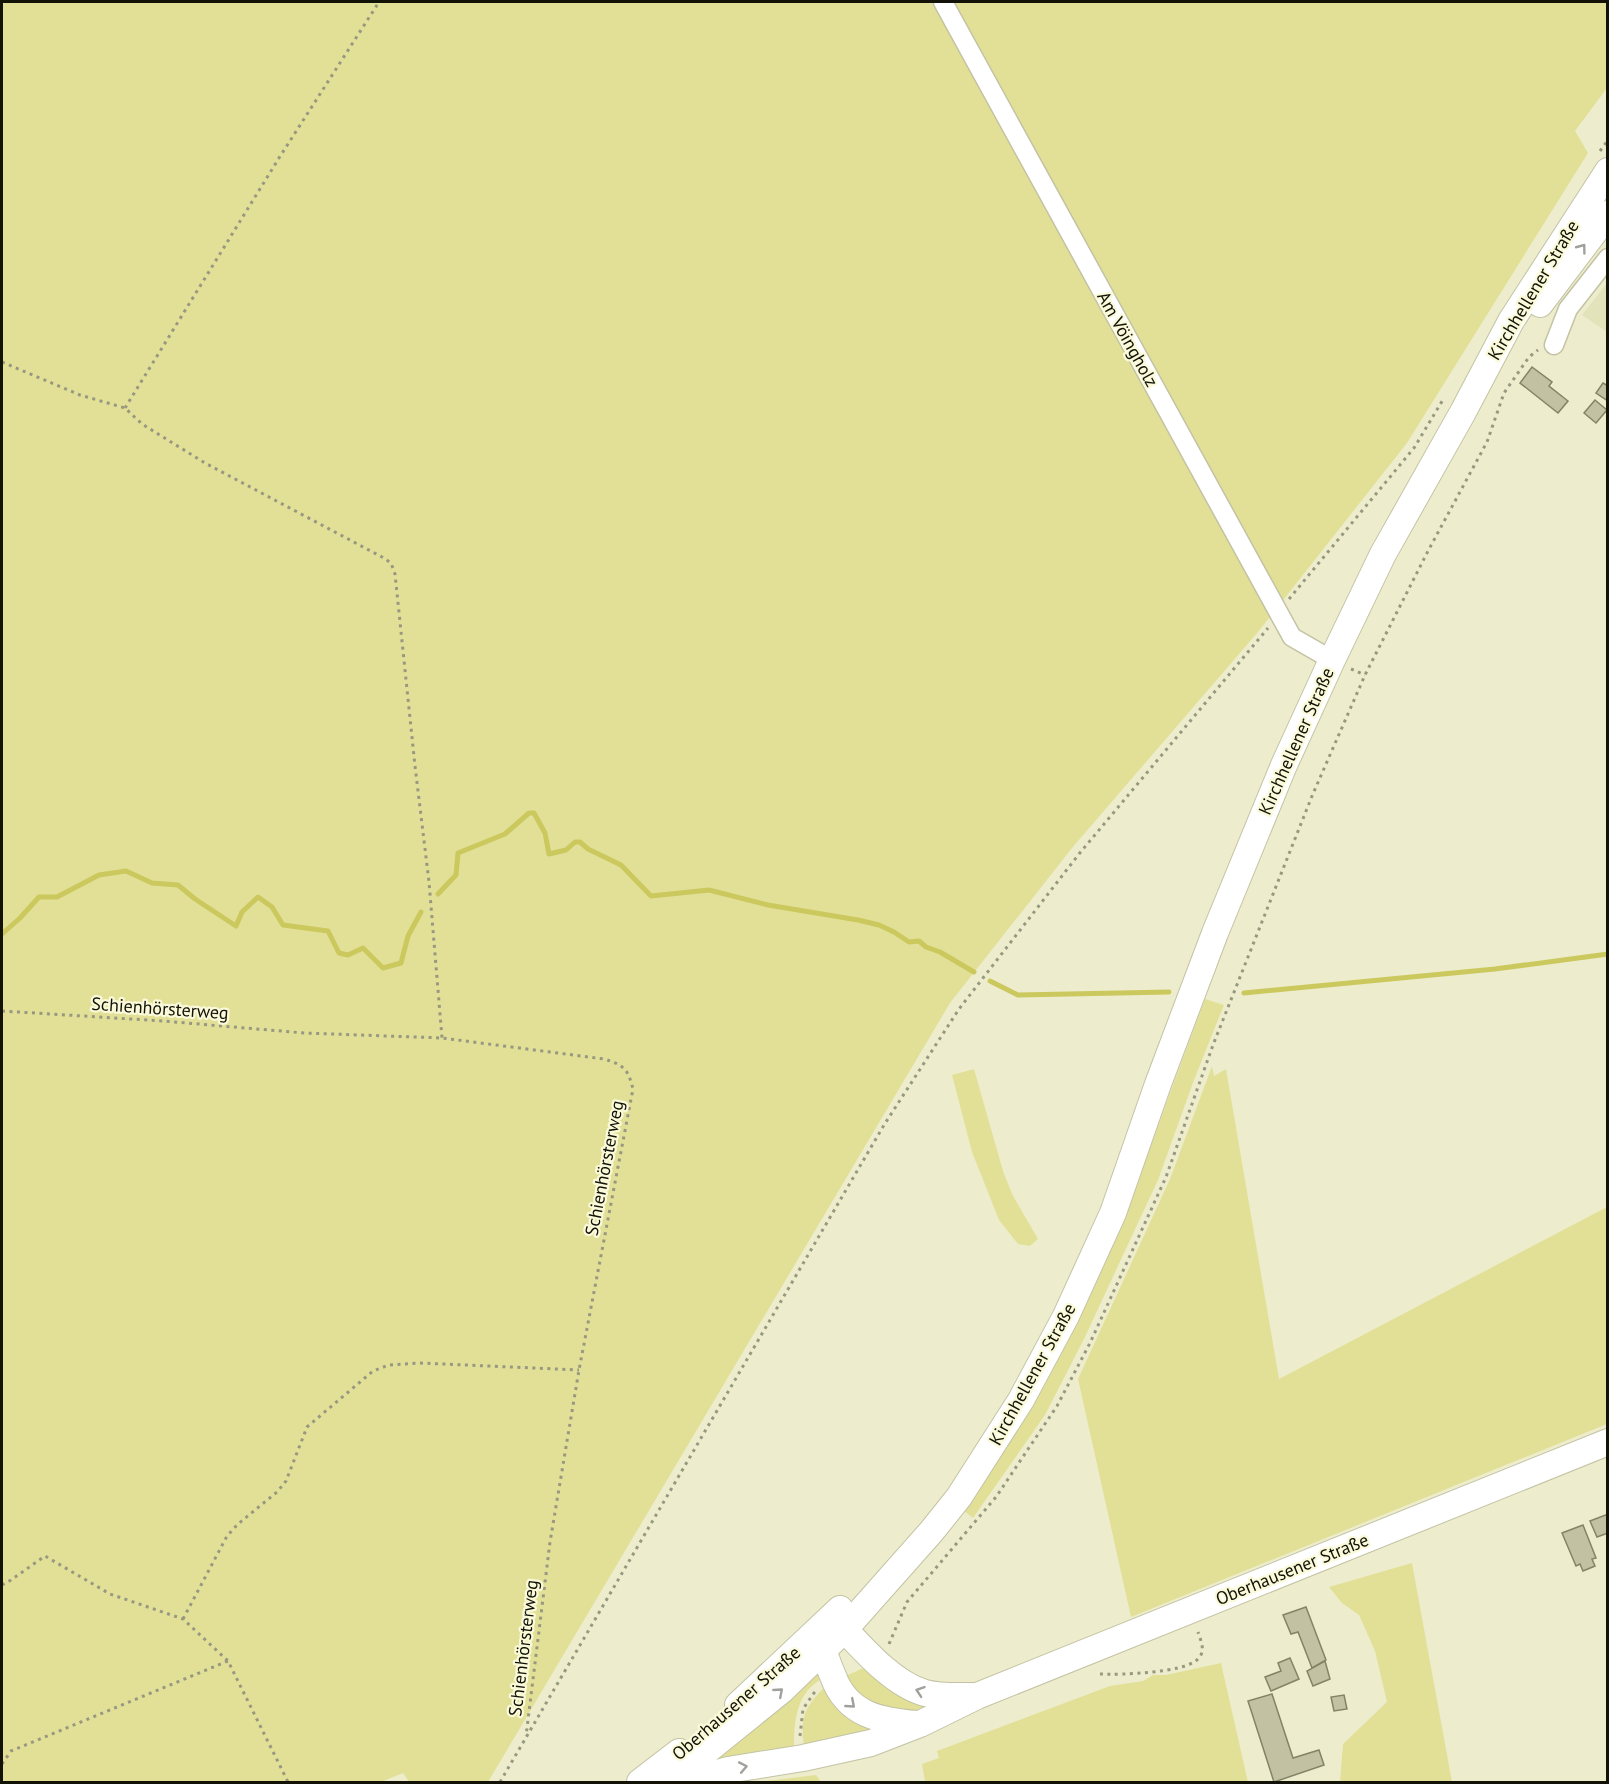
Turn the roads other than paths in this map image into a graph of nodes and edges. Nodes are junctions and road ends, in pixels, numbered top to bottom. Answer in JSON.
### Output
{"nodes":[{"id":1,"x":943,"y":2,"type":"edge"},
{"id":2,"x":1601,"y":165,"type":"edge"},
{"id":3,"x":1608,"y":214,"type":"edge"},
{"id":4,"x":1608,"y":258,"type":"edge"},
{"id":5,"x":1554,"y":345,"type":"dead end"},
{"id":6,"x":1463,"y":412,"type":"junction"},
{"id":7,"x":1332,"y":660,"type":"junction"},
{"id":8,"x":1608,"y":1442,"type":"edge"},
{"id":9,"x":829,"y":1633,"type":"junction"},
{"id":10,"x":977,"y":1696,"type":"junction"},
{"id":11,"x":920,"y":1724,"type":"junction"},
{"id":12,"x":640,"y":1782,"type":"edge"},
{"id":13,"x":668,"y":1782,"type":"edge"},
{"id":14,"x":687,"y":1782,"type":"edge"}],
"edges":[{"from":1,"to":7,"type":"street","name":"Am Vöingholz"},
{"from":2,"to":6,"type":"main road","name":"Kirchhellener Straße"},
{"from":6,"to":3,"type":"main road","name":"Kirchhellener Straße","one_way":true},
{"from":4,"to":5,"type":"street"},
{"from":6,"to":7,"type":"main road","name":"Kirchhellener Straße"},
{"from":7,"to":9,"type":"main road","name":"Kirchhellener Straße"},
{"from":8,"to":10,"type":"main road","name":"Oberhausener Straße"},
{"from":10,"to":9,"type":"main road","name":"Oberhausener Straße","one_way":true},
{"from":9,"to":11,"type":"main road","name":"Oberhausener Straße","one_way":true},
{"from":9,"to":12,"type":"main road","name":"Oberhausener Straße"},
{"from":13,"to":9,"type":"main road","name":"Oberhausener Straße","one_way":true},
{"from":10,"to":11,"type":"main road","name":"Oberhausener Straße"},
{"from":14,"to":11,"type":"main road","name":"Oberhausener Straße","one_way":true}]}
